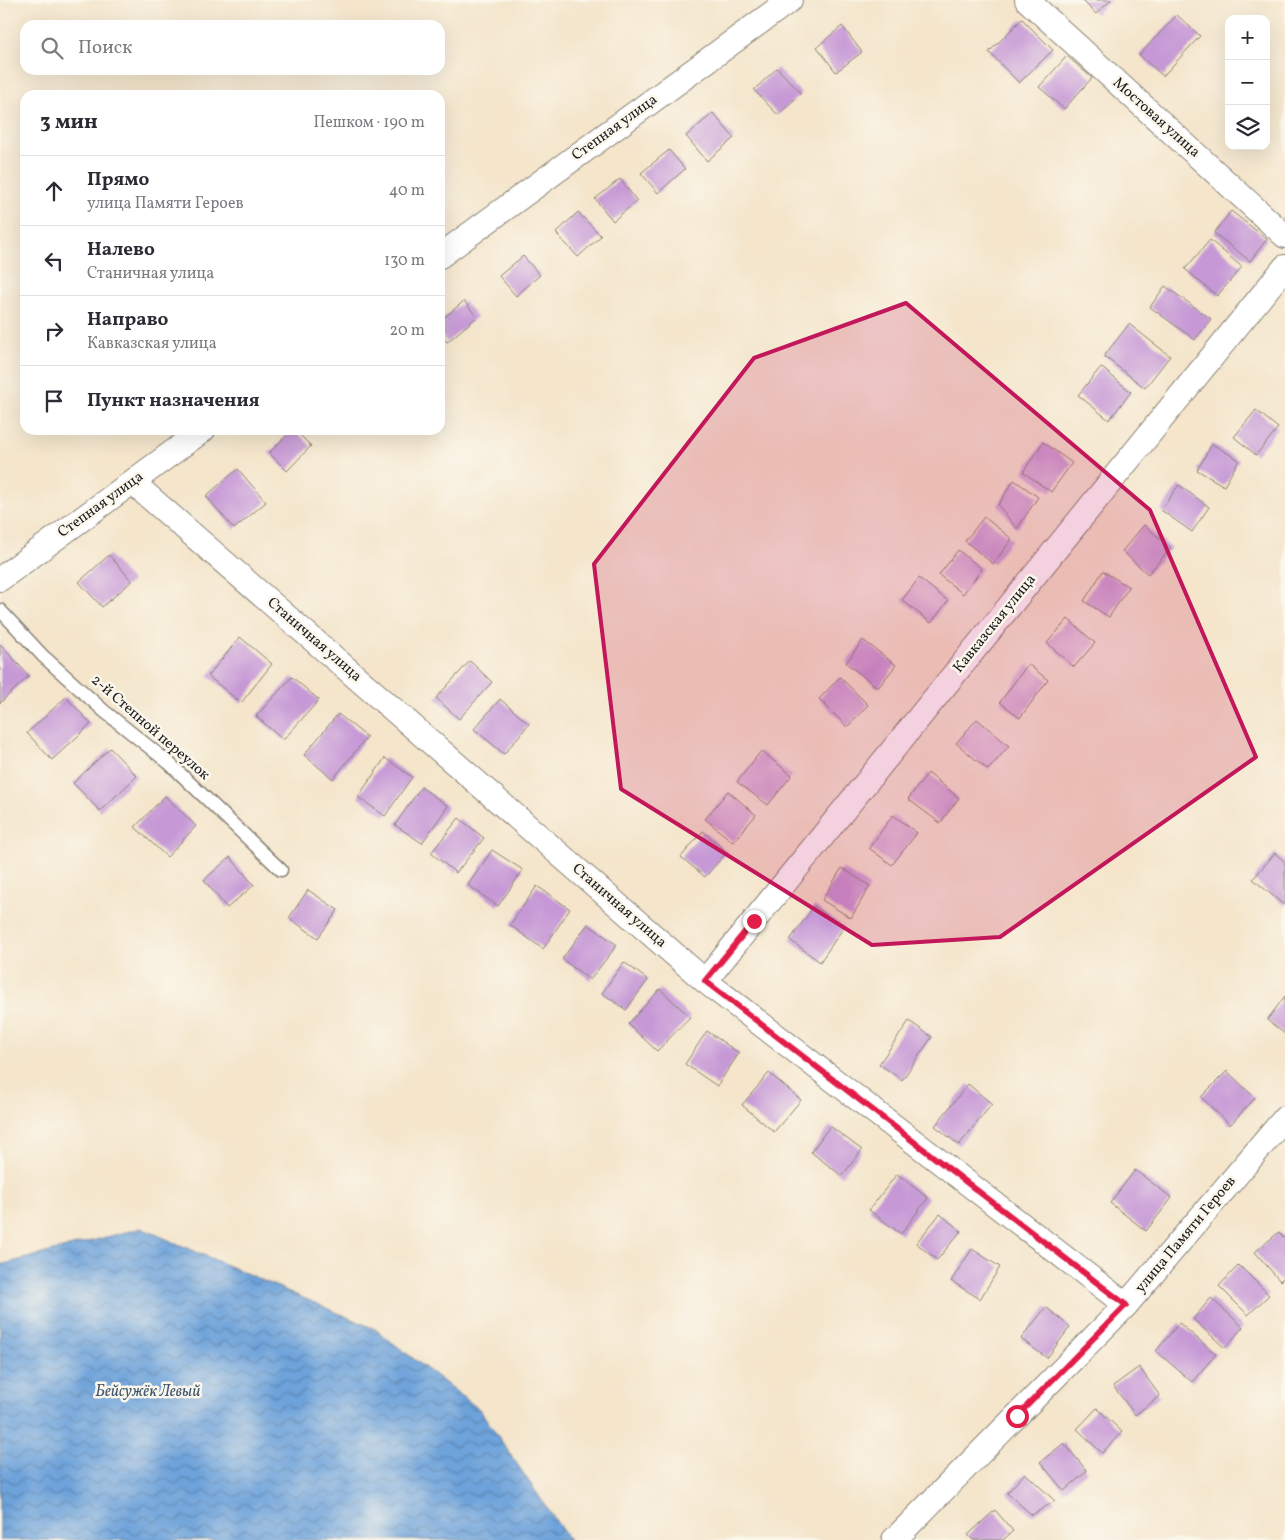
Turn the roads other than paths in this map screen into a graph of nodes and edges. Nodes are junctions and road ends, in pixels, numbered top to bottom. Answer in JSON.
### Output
{"nodes":[{"id":1,"x":790,"y":0,"type":"edge"},
{"id":2,"x":1027,"y":0,"type":"edge"},
{"id":3,"x":1285,"y":236,"type":"edge"},
{"id":4,"x":445,"y":252,"type":"edge"},
{"id":5,"x":1285,"y":267,"type":"edge"},
{"id":6,"x":196,"y":435,"type":"edge"},
{"id":7,"x":132,"y":482,"type":"junction"},
{"id":8,"x":0,"y":579,"type":"edge"},
{"id":9,"x":0,"y":610,"type":"edge"},
{"id":10,"x":281,"y":870,"type":"dead end"},
{"id":11,"x":705,"y":981,"type":"junction"},
{"id":12,"x":1285,"y":1118,"type":"edge"},
{"id":13,"x":1126,"y":1305,"type":"junction"},
{"id":14,"x":894,"y":1540,"type":"edge"}],
"edges":[{"from":1,"to":4,"type":"street","name":"Степная улица"},
{"from":2,"to":3,"type":"street","name":"Мостовая улица"},
{"from":5,"to":11,"type":"street","name":"Кавказская улица"},
{"from":6,"to":7,"type":"street","name":"Степная улица"},
{"from":7,"to":8,"type":"street","name":"Степная улица"},
{"from":7,"to":11,"type":"street","name":"Станичная улица"},
{"from":9,"to":10,"type":"lane","name":"2-й Степной переулок"},
{"from":11,"to":13,"type":"street","name":"Станичная улица"},
{"from":12,"to":13,"type":"street","name":"улица Памяти Героев"},
{"from":13,"to":14,"type":"street","name":"улица Памяти Героев"}]}
